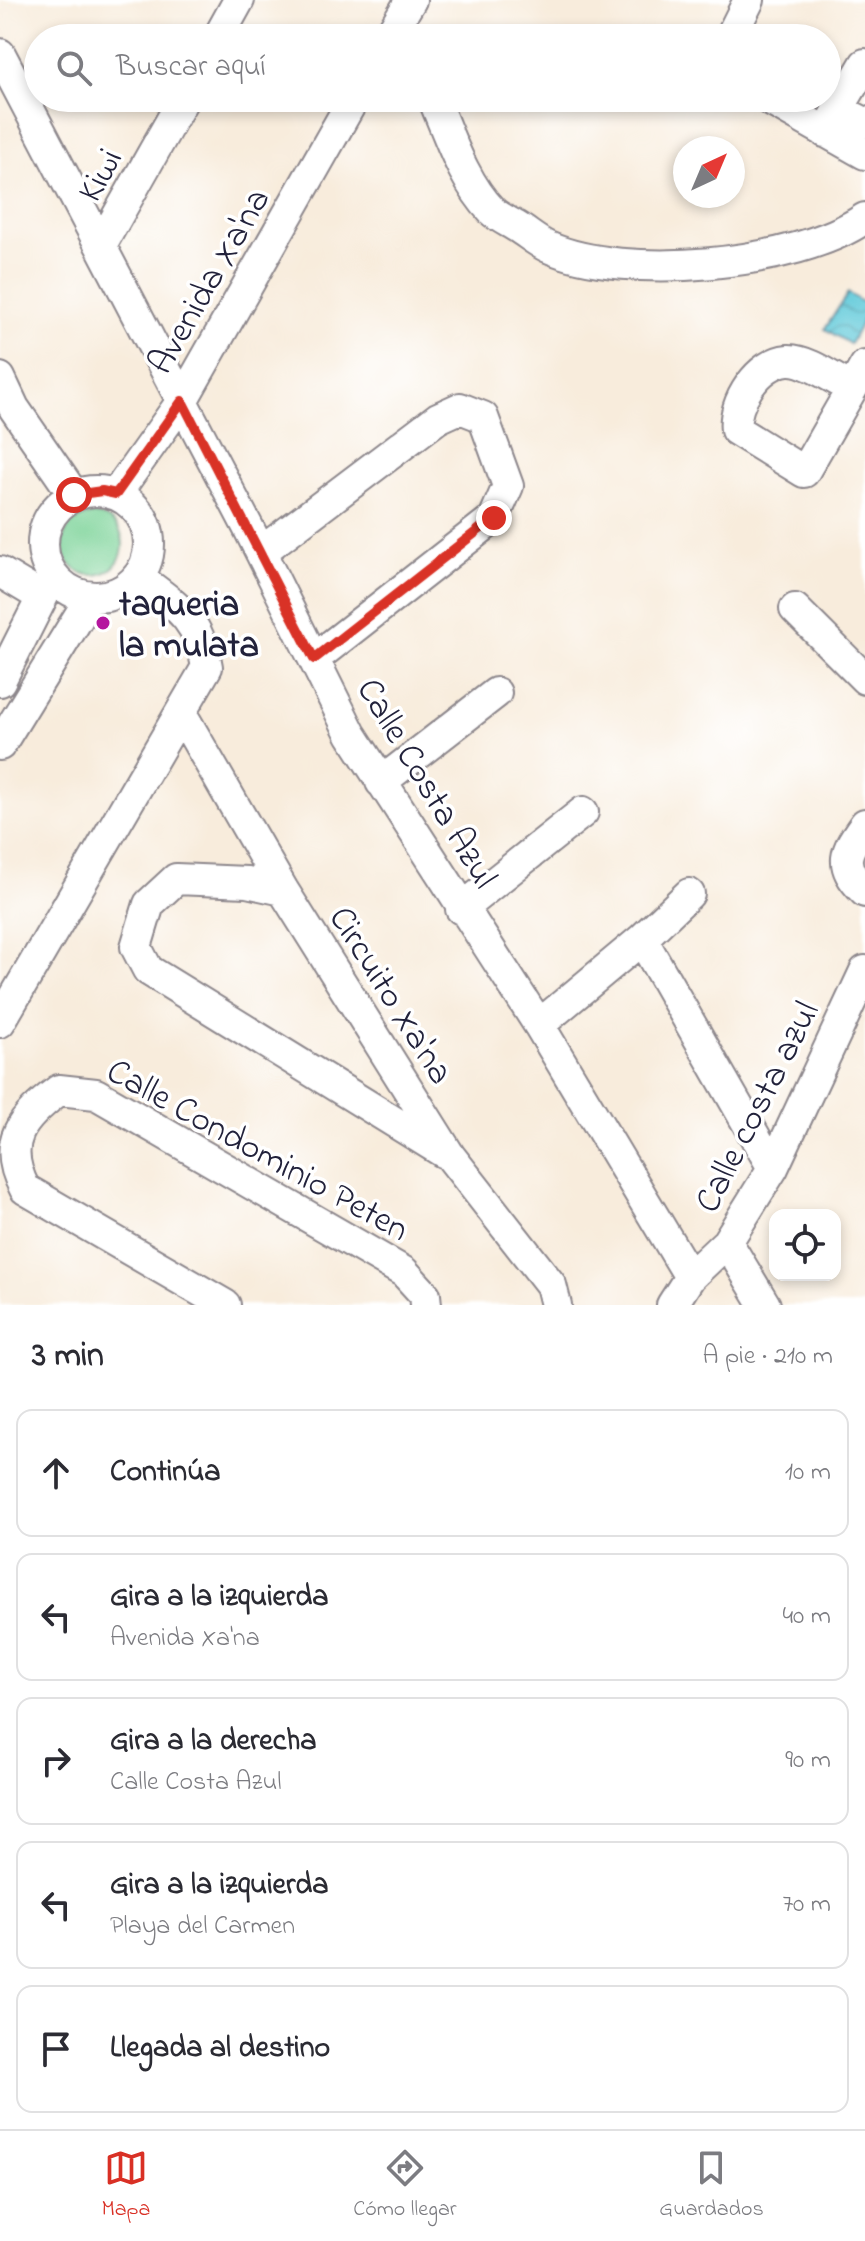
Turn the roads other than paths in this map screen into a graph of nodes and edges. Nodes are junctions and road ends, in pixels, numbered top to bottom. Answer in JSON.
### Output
{"nodes":[{"id":1,"x":239,"y":0,"type":"edge"},
{"id":2,"x":749,"y":0,"type":"edge"},
{"id":3,"x":226,"y":24,"type":"edge"},
{"id":4,"x":737,"y":24,"type":"edge"},
{"id":5,"x":0,"y":54,"type":"edge"},
{"id":6,"x":865,"y":64,"type":"edge"},
{"id":7,"x":24,"y":99,"type":"edge"},
{"id":8,"x":841,"y":104,"type":"edge"},
{"id":9,"x":31,"y":112,"type":"edge"},
{"id":10,"x":176,"y":112,"type":"edge"},
{"id":11,"x":346,"y":112,"type":"edge"},
{"id":12,"x":439,"y":112,"type":"edge"},
{"id":13,"x":807,"y":112,"type":"edge"},
{"id":14,"x":836,"y":112,"type":"edge"},
{"id":15,"x":831,"y":120,"type":"junction"},
{"id":16,"x":865,"y":123,"type":"edge"},
{"id":17,"x":865,"y":154,"type":"edge"},
{"id":18,"x":865,"y":218,"type":"edge"},
{"id":19,"x":101,"y":245,"type":"junction"},
{"id":20,"x":858,"y":377,"type":"edge"},
{"id":21,"x":0,"y":378,"type":"edge"},
{"id":22,"x":182,"y":401,"type":"junction"},
{"id":23,"x":7,"y":405,"type":"edge"},
{"id":24,"x":116,"y":494,"type":"junction"},
{"id":25,"x":74,"y":495,"type":"junction"},
{"id":26,"x":261,"y":552,"type":"junction"},
{"id":27,"x":0,"y":572,"type":"edge"},
{"id":28,"x":138,"y":577,"type":"junction"},
{"id":29,"x":46,"y":586,"type":"junction"},
{"id":30,"x":91,"y":597,"type":"junction"},
{"id":31,"x":795,"y":609,"type":"dead end"},
{"id":32,"x":314,"y":659,"type":"junction"},
{"id":33,"x":865,"y":679,"type":"edge"},
{"id":34,"x":0,"y":681,"type":"edge"},
{"id":35,"x":496,"y":693,"type":"dead end"},
{"id":36,"x":181,"y":713,"type":"junction"},
{"id":37,"x":0,"y":745,"type":"edge"},
{"id":38,"x":381,"y":782,"type":"junction"},
{"id":39,"x":583,"y":812,"type":"dead end"},
{"id":40,"x":865,"y":824,"type":"edge"},
{"id":41,"x":283,"y":890,"type":"junction"},
{"id":42,"x":865,"y":892,"type":"edge"},
{"id":43,"x":689,"y":894,"type":"dead end"},
{"id":44,"x":461,"y":909,"type":"junction"},
{"id":45,"x":642,"y":939,"type":"junction"},
{"id":46,"x":865,"y":971,"type":"edge"},
{"id":47,"x":0,"y":1022,"type":"edge"},
{"id":48,"x":539,"y":1025,"type":"junction"},
{"id":49,"x":7,"y":1119,"type":"edge"},
{"id":50,"x":450,"y":1156,"type":"junction"},
{"id":51,"x":773,"y":1168,"type":"junction"},
{"id":52,"x":727,"y":1242,"type":"junction"},
{"id":53,"x":690,"y":1277,"type":"junction"},
{"id":54,"x":225,"y":1305,"type":"edge"},
{"id":55,"x":426,"y":1305,"type":"edge"},
{"id":56,"x":556,"y":1305,"type":"edge"},
{"id":57,"x":672,"y":1305,"type":"edge"},
{"id":58,"x":765,"y":1305,"type":"edge"}],
"edges":[{"from":1,"to":3,"type":"street"},
{"from":2,"to":4,"type":"street"},
{"from":5,"to":7,"type":"street","name":"Calle Costa Azul"},
{"from":6,"to":8,"type":"street"},
{"from":9,"to":19,"type":"street","name":"Calle Costa Azul"},
{"from":10,"to":19,"type":"street","name":"Kiwi"},
{"from":11,"to":22,"type":"street","name":"Avenida Xa'na"},
{"from":12,"to":18,"type":"street"},
{"from":13,"to":15,"type":"street"},
{"from":14,"to":15,"type":"street"},
{"from":15,"to":16,"type":"street"},
{"from":15,"to":17,"type":"street"},
{"from":19,"to":22,"type":"street","name":"Calle Costa Azul"},
{"from":20,"to":20,"type":"street"},
{"from":21,"to":23,"type":"street"},
{"from":22,"to":24,"type":"street","name":"Avenida Xa'na"},
{"from":22,"to":26,"type":"street","name":"Calle Costa Azul"},
{"from":23,"to":25,"type":"street"},
{"from":24,"to":25,"type":"street"},
{"from":24,"to":28,"type":"street"},
{"from":25,"to":29,"type":"street"},
{"from":26,"to":32,"type":"street","name":"Calle Costa Azul"},
{"from":26,"to":32,"type":"street"},
{"from":27,"to":29,"type":"street"},
{"from":28,"to":30,"type":"street"},
{"from":28,"to":36,"type":"street"},
{"from":29,"to":30,"type":"street"},
{"from":29,"to":34,"type":"street"},
{"from":30,"to":37,"type":"street"},
{"from":31,"to":33,"type":"street"},
{"from":32,"to":38,"type":"street","name":"Calle Costa Azul"},
{"from":35,"to":38,"type":"street"},
{"from":36,"to":41,"type":"street","name":"Circuito Xa'na"},
{"from":36,"to":47,"type":"street"},
{"from":38,"to":44,"type":"street","name":"Calle Costa Azul"},
{"from":39,"to":44,"type":"street"},
{"from":40,"to":42,"type":"street"},
{"from":41,"to":50,"type":"street","name":"Circuito Xa'na"},
{"from":41,"to":50,"type":"street"},
{"from":43,"to":45,"type":"street"},
{"from":44,"to":48,"type":"street","name":"Calle Costa Azul"},
{"from":45,"to":48,"type":"street"},
{"from":45,"to":51,"type":"street"},
{"from":46,"to":51,"type":"street","name":"Calle costa azul"},
{"from":48,"to":53,"type":"street","name":"Calle Costa Azul"},
{"from":49,"to":54,"type":"street","name":"Calle Condominio Peten"},
{"from":49,"to":55,"type":"street","name":"Calle Condominio Peten"},
{"from":50,"to":56,"type":"street","name":"Circuito Xa'na"},
{"from":51,"to":52,"type":"street","name":"Calle costa azul"},
{"from":52,"to":53,"type":"street","name":"Calle costa azul"},
{"from":52,"to":58,"type":"street"},
{"from":53,"to":57,"type":"street","name":"Calle costa azul"}]}
